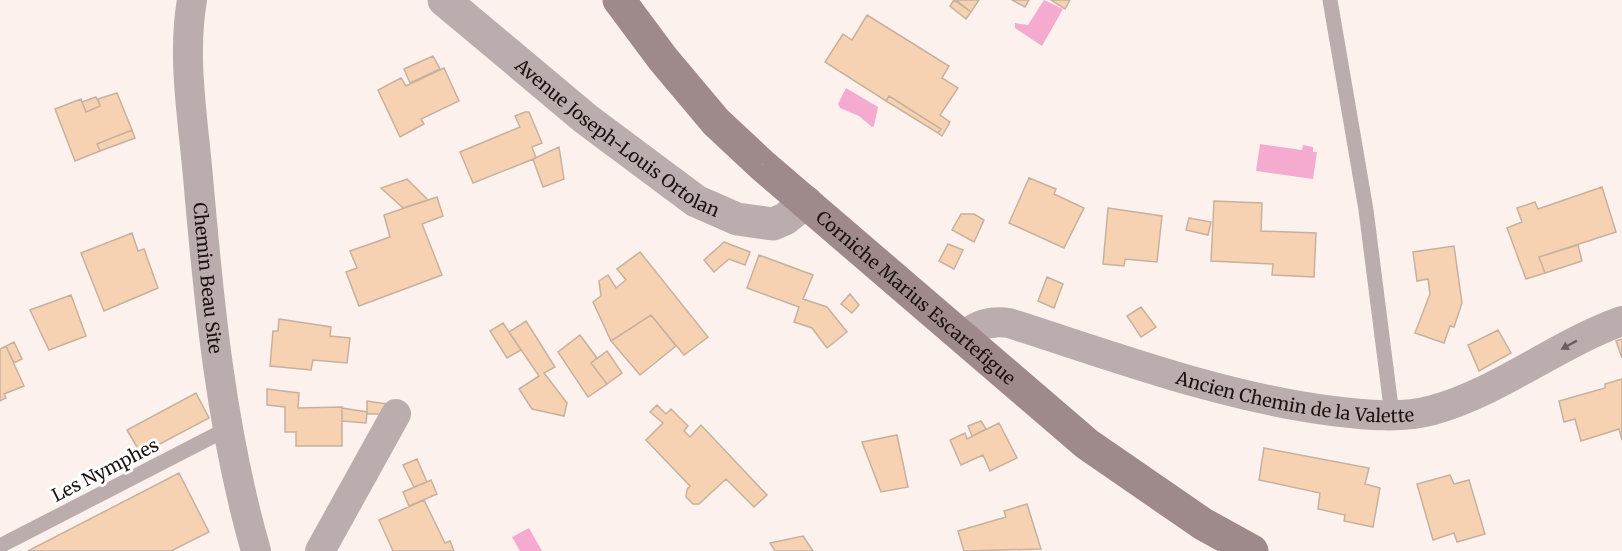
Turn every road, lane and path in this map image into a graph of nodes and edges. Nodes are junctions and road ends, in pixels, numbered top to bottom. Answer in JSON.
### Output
{"nodes":[{"id":1,"x":192,"y":0,"type":"edge"},
{"id":2,"x":444,"y":0,"type":"edge"},
{"id":3,"x":619,"y":0,"type":"edge"},
{"id":4,"x":1330,"y":0,"type":"edge"},
{"id":5,"x":806,"y":202,"type":"junction"},
{"id":6,"x":1622,"y":321,"type":"edge"},
{"id":7,"x":962,"y":338,"type":"junction"},
{"id":8,"x":396,"y":414,"type":"dead end"},
{"id":9,"x":1392,"y":415,"type":"junction"},
{"id":10,"x":227,"y":429,"type":"junction"},
{"id":11,"x":0,"y":546,"type":"edge"},
{"id":12,"x":256,"y":551,"type":"edge"},
{"id":13,"x":320,"y":551,"type":"edge"},
{"id":14,"x":1252,"y":551,"type":"edge"}],
"edges":[{"from":1,"to":10,"type":"street","name":"Chemin Beau Site"},
{"from":2,"to":5,"type":"street","name":"Avenue Joseph-Louis Ortolan"},
{"from":3,"to":5,"type":"main road","name":"Corniche Marius Escartefigue"},
{"from":4,"to":9,"type":"lane"},
{"from":5,"to":7,"type":"main road","name":"Corniche Marius Escartefigue"},
{"from":6,"to":9,"type":"street","name":"Ancien Chemin de la Valette","one_way":true},
{"from":7,"to":9,"type":"street","name":"Ancien Chemin de la Valette"},
{"from":7,"to":14,"type":"main road","name":"Corniche Marius Escartefigue"},
{"from":8,"to":13,"type":"street"},
{"from":10,"to":11,"type":"lane","name":"Les Nymphes"},
{"from":10,"to":12,"type":"street","name":"Chemin Beau Site"}]}
